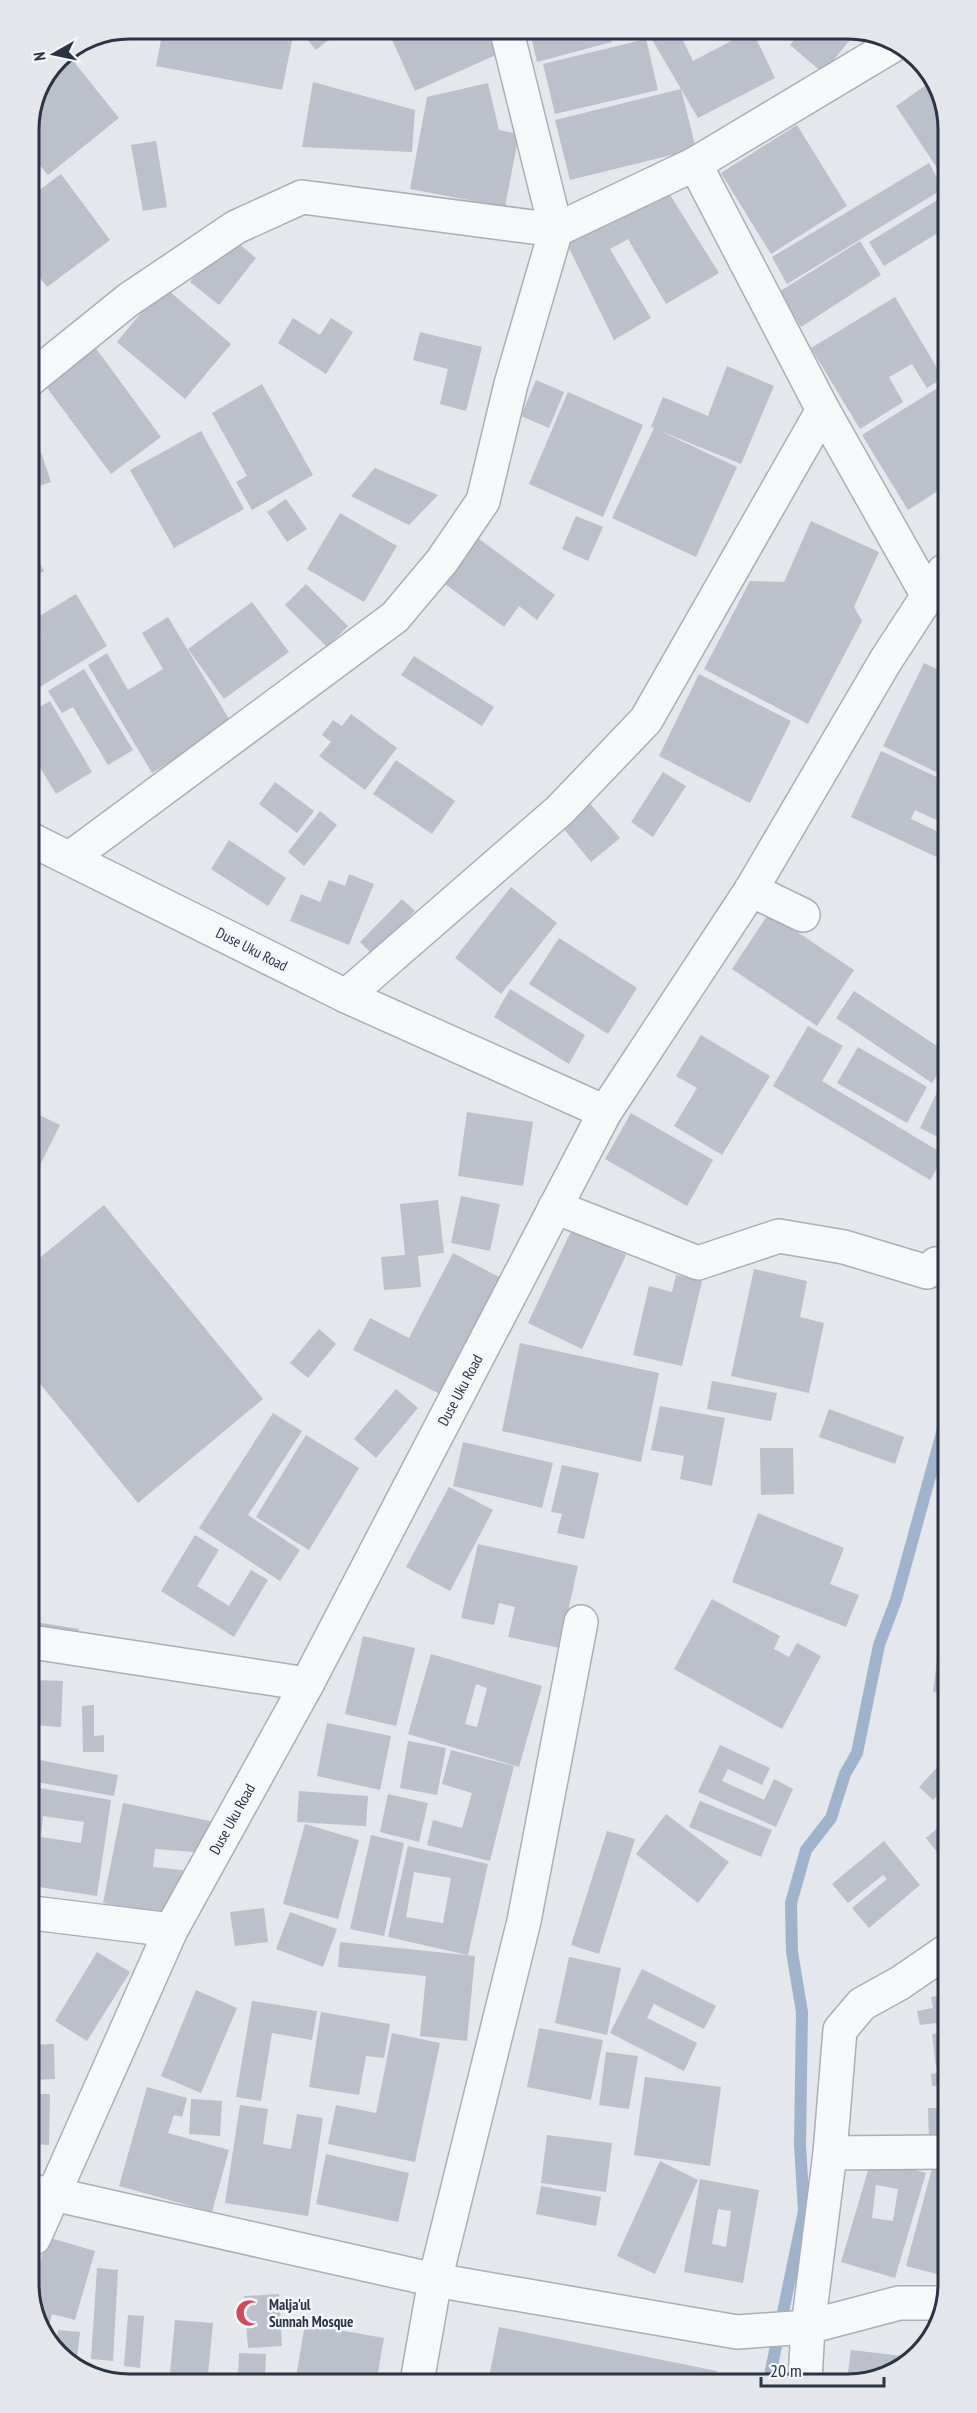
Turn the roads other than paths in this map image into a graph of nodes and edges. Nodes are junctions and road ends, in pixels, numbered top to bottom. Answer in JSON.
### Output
{"nodes":[{"id":1,"x":509,"y":39,"type":"edge"},
{"id":2,"x":888,"y":48,"type":"edge"},
{"id":3,"x":695,"y":164,"type":"junction"},
{"id":4,"x":556,"y":230,"type":"junction"},
{"id":5,"x":39,"y":372,"type":"edge"},
{"id":6,"x":823,"y":410,"type":"junction"},
{"id":7,"x":936,"y":584,"type":"edge"},
{"id":8,"x":39,"y":842,"type":"edge"},
{"id":9,"x":70,"y":858,"type":"junction"},
{"id":10,"x":751,"y":890,"type":"junction"},
{"id":11,"x":803,"y":915,"type":"dead end"},
{"id":12,"x":346,"y":996,"type":"junction"},
{"id":13,"x":605,"y":1112,"type":"junction"},
{"id":14,"x":555,"y":1207,"type":"junction"},
{"id":15,"x":938,"y":1264,"type":"edge"},
{"id":16,"x":581,"y":1622,"type":"dead end"},
{"id":17,"x":39,"y":1643,"type":"edge"},
{"id":18,"x":307,"y":1684,"type":"junction"},
{"id":19,"x":39,"y":1914,"type":"edge"},
{"id":20,"x":171,"y":1930,"type":"junction"},
{"id":21,"x":938,"y":1957,"type":"edge"},
{"id":22,"x":938,"y":2152,"type":"edge"},
{"id":23,"x":830,"y":2153,"type":"junction"},
{"id":24,"x":43,"y":2193,"type":"edge"},
{"id":25,"x":39,"y":2213,"type":"edge"},
{"id":26,"x":435,"y":2280,"type":"junction"},
{"id":27,"x":936,"y":2303,"type":"edge"},
{"id":28,"x":808,"y":2327,"type":"junction"},
{"id":29,"x":418,"y":2374,"type":"edge"},
{"id":30,"x":805,"y":2374,"type":"edge"}],
"edges":[{"from":1,"to":4,"type":"street"},
{"from":2,"to":3,"type":"street"},
{"from":3,"to":4,"type":"street"},
{"from":3,"to":6,"type":"street"},
{"from":4,"to":5,"type":"street"},
{"from":4,"to":9,"type":"street"},
{"from":6,"to":7,"type":"street"},
{"from":6,"to":12,"type":"street"},
{"from":7,"to":10,"type":"street"},
{"from":8,"to":9,"type":"street","name":"Duse Uku Road"},
{"from":9,"to":12,"type":"street","name":"Duse Uku Road"},
{"from":10,"to":11,"type":"street"},
{"from":10,"to":13,"type":"street"},
{"from":12,"to":13,"type":"street","name":"Duse Uku Road"},
{"from":13,"to":14,"type":"street","name":"Duse Uku Road"},
{"from":14,"to":15,"type":"street"},
{"from":14,"to":18,"type":"street","name":"Duse Uku Road"},
{"from":16,"to":26,"type":"street"},
{"from":17,"to":18,"type":"street"},
{"from":18,"to":20,"type":"street","name":"Duse Uku Road"},
{"from":19,"to":20,"type":"street"},
{"from":20,"to":24,"type":"street","name":"Duse Uku Road"},
{"from":21,"to":23,"type":"street"},
{"from":22,"to":23,"type":"street"},
{"from":23,"to":28,"type":"street"},
{"from":24,"to":25,"type":"street","name":"Duse Uku Road"},
{"from":24,"to":26,"type":"street"},
{"from":26,"to":28,"type":"street"},
{"from":26,"to":29,"type":"street"},
{"from":27,"to":28,"type":"street"},
{"from":28,"to":30,"type":"street"}]}
